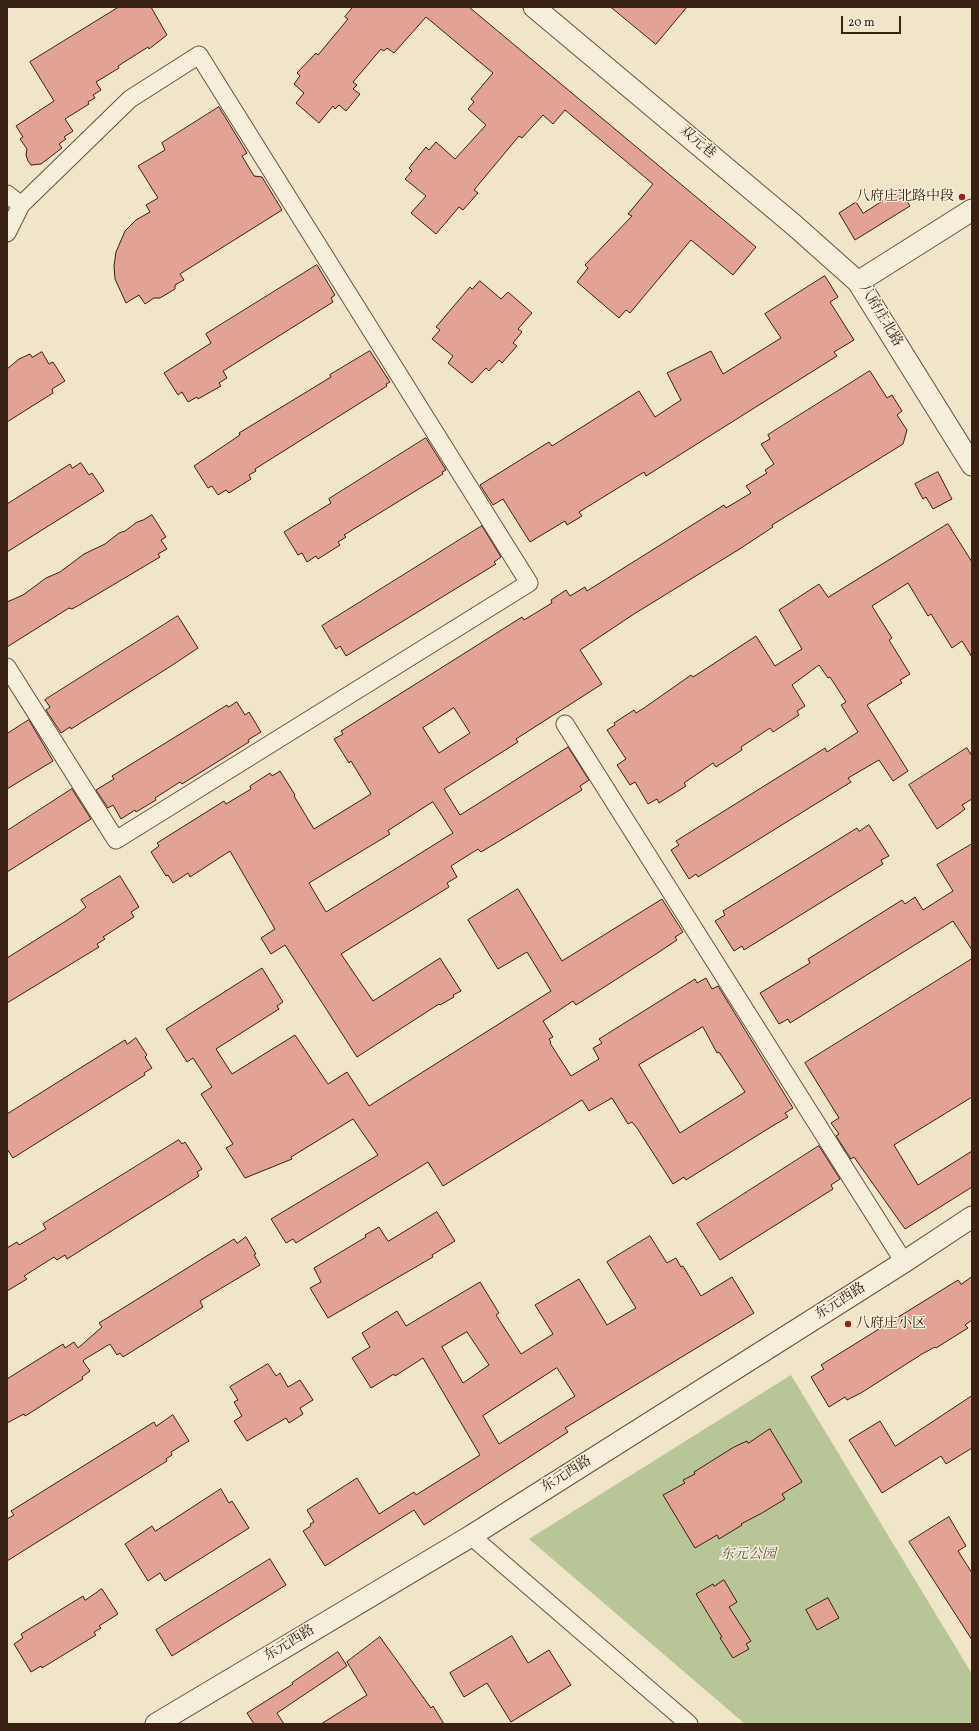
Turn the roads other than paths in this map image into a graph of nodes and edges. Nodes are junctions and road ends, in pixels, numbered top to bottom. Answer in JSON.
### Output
{"nodes":[{"id":1,"x":534,"y":7,"type":"edge"},
{"id":2,"x":7,"y":194,"type":"edge"},
{"id":3,"x":21,"y":206,"type":"junction"},
{"id":4,"x":972,"y":210,"type":"edge"},
{"id":5,"x":7,"y":232,"type":"edge"},
{"id":6,"x":858,"y":282,"type":"junction"},
{"id":7,"x":972,"y":466,"type":"edge"},
{"id":8,"x":7,"y":667,"type":"edge"},
{"id":9,"x":565,"y":724,"type":"dead end"},
{"id":10,"x":972,"y":1217,"type":"edge"},
{"id":11,"x":904,"y":1262,"type":"junction"},
{"id":12,"x":471,"y":1536,"type":"junction"},
{"id":13,"x":156,"y":1724,"type":"edge"},
{"id":14,"x":689,"y":1724,"type":"edge"}],
"edges":[{"from":1,"to":6,"type":"street","name":"双元巷"},
{"from":2,"to":3,"type":"street"},
{"from":3,"to":5,"type":"street"},
{"from":3,"to":8,"type":"street"},
{"from":4,"to":6,"type":"street","name":"八府庄北路"},
{"from":6,"to":7,"type":"street","name":"八府庄北路"},
{"from":9,"to":11,"type":"street"},
{"from":10,"to":11,"type":"street","name":"东元西路"},
{"from":11,"to":12,"type":"street","name":"东元西路"},
{"from":12,"to":13,"type":"street","name":"东元西路"},
{"from":12,"to":14,"type":"street"}]}
